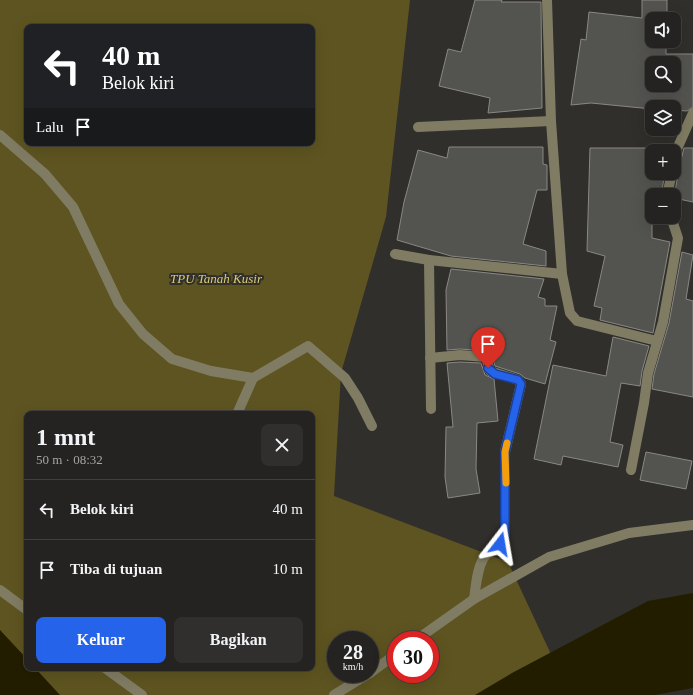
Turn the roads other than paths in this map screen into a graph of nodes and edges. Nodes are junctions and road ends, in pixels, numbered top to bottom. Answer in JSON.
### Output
{"nodes":[{"id":1,"x":547,"y":0,"type":"edge"},
{"id":2,"x":693,"y":113,"type":"edge"},
{"id":3,"x":551,"y":121,"type":"junction"},
{"id":4,"x":418,"y":127,"type":"dead end"},
{"id":5,"x":0,"y":135,"type":"edge"},
{"id":6,"x":679,"y":144,"type":"edge"},
{"id":7,"x":673,"y":224,"type":"edge"},
{"id":8,"x":395,"y":254,"type":"dead end"},
{"id":9,"x":428,"y":260,"type":"junction"},
{"id":10,"x":562,"y":274,"type":"junction"},
{"id":11,"x":657,"y":341,"type":"junction"},
{"id":12,"x":430,"y":358,"type":"junction"},
{"id":13,"x":253,"y":378,"type":"junction"},
{"id":14,"x":431,"y":409,"type":"dead end"},
{"id":15,"x":238,"y":411,"type":"edge"},
{"id":16,"x":372,"y":426,"type":"dead end"},
{"id":17,"x":631,"y":470,"type":"dead end"},
{"id":18,"x":693,"y":525,"type":"edge"},
{"id":19,"x":0,"y":590,"type":"edge"},
{"id":20,"x":474,"y":599,"type":"junction"},
{"id":21,"x":24,"y":608,"type":"edge"},
{"id":22,"x":429,"y":631,"type":"edge"},
{"id":23,"x":109,"y":671,"type":"edge"},
{"id":24,"x":353,"y":683,"type":"edge"},
{"id":25,"x":142,"y":695,"type":"edge"},
{"id":26,"x":334,"y":695,"type":"edge"}],
"edges":[{"from":1,"to":3,"type":"street"},
{"from":2,"to":6,"type":"street"},
{"from":3,"to":4,"type":"street"},
{"from":3,"to":10,"type":"street"},
{"from":5,"to":13,"type":"street"},
{"from":7,"to":11,"type":"street"},
{"from":8,"to":9,"type":"street"},
{"from":9,"to":10,"type":"street"},
{"from":9,"to":12,"type":"street"},
{"from":10,"to":11,"type":"street"},
{"from":11,"to":17,"type":"street"},
{"from":12,"to":14,"type":"street"},
{"from":12,"to":20,"type":"street"},
{"from":13,"to":15,"type":"street"},
{"from":13,"to":16,"type":"street"},
{"from":18,"to":20,"type":"street"},
{"from":19,"to":21,"type":"street"},
{"from":20,"to":22,"type":"street"},
{"from":23,"to":25,"type":"street"},
{"from":24,"to":26,"type":"street"}]}
